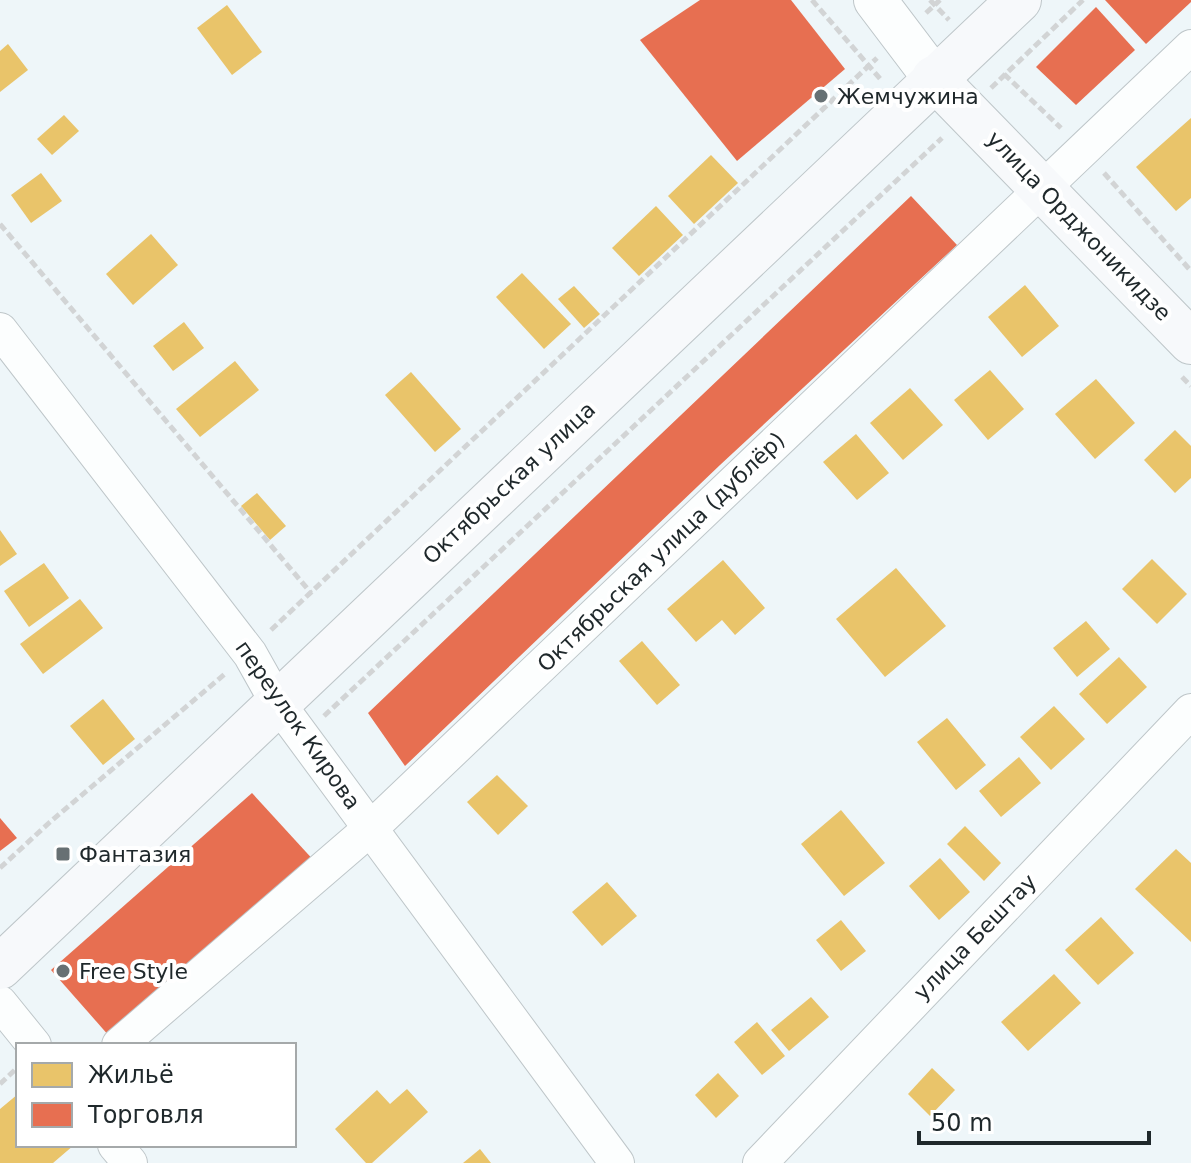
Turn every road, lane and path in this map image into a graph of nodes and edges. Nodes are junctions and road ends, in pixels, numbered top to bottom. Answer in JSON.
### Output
{"nodes":[{"id":1,"x":875,"y":0,"type":"edge"},
{"id":2,"x":1019,"y":0,"type":"edge"},
{"id":3,"x":1083,"y":0,"type":"edge"},
{"id":4,"x":901,"y":35,"type":"junction"},
{"id":5,"x":1191,"y":47,"type":"edge"},
{"id":6,"x":934,"y":78,"type":"junction"},
{"id":7,"x":967,"y":110,"type":"junction"},
{"id":8,"x":1043,"y":188,"type":"junction"},
{"id":9,"x":0,"y":224,"type":"edge"},
{"id":10,"x":0,"y":330,"type":"edge"},
{"id":11,"x":1191,"y":342,"type":"edge"},
{"id":12,"x":311,"y":593,"type":"junction"},
{"id":13,"x":250,"y":654,"type":"junction"},
{"id":14,"x":277,"y":702,"type":"junction"},
{"id":15,"x":1191,"y":711,"type":"edge"},
{"id":16,"x":303,"y":736,"type":"junction"},
{"id":17,"x":371,"y":828,"type":"junction"},
{"id":18,"x":0,"y":868,"type":"edge"},
{"id":19,"x":0,"y":967,"type":"edge"},
{"id":20,"x":0,"y":1003,"type":"edge"},
{"id":21,"x":32,"y":1043,"type":"edge"},
{"id":22,"x":121,"y":1043,"type":"edge"},
{"id":23,"x":16,"y":1069,"type":"edge"},
{"id":24,"x":0,"y":1084,"type":"edge"},
{"id":25,"x":117,"y":1147,"type":"edge"},
{"id":26,"x":130,"y":1163,"type":"edge"},
{"id":27,"x":617,"y":1163,"type":"edge"},
{"id":28,"x":760,"y":1163,"type":"edge"}],
"edges":[{"from":1,"to":4,"type":"street","name":"улица Орджоникидзе"},
{"from":2,"to":6,"type":"main road","name":"Октябрьская улица"},
{"from":3,"to":7,"type":"path"},
{"from":4,"to":6,"type":"street","name":"улица Орджоникидзе"},
{"from":4,"to":12,"type":"path"},
{"from":5,"to":8,"type":"street","name":"Октябрьская улица (дублёр)"},
{"from":6,"to":7,"type":"main road","name":"улица Орджоникидзе"},
{"from":6,"to":14,"type":"main road","name":"Октябрьская улица"},
{"from":7,"to":8,"type":"main road","name":"улица Орджоникидзе"},
{"from":7,"to":16,"type":"path"},
{"from":8,"to":11,"type":"main road","name":"улица Орджоникидзе"},
{"from":8,"to":17,"type":"street","name":"Октябрьская улица (дублёр)"},
{"from":9,"to":12,"type":"path"},
{"from":10,"to":13,"type":"street","name":"переулок Кирова"},
{"from":12,"to":13,"type":"path"},
{"from":13,"to":14,"type":"street","name":"переулок Кирова"},
{"from":13,"to":18,"type":"path"},
{"from":14,"to":16,"type":"street","name":"переулок Кирова"},
{"from":14,"to":19,"type":"main road","name":"Октябрьская улица"},
{"from":15,"to":28,"type":"street","name":"улица Бештау"},
{"from":16,"to":17,"type":"street","name":"переулок Кирова"},
{"from":17,"to":22,"type":"street","name":"Октябрьская улица (дублёр)"},
{"from":17,"to":27,"type":"street","name":"переулок Кирова"},
{"from":20,"to":21,"type":"street"},
{"from":23,"to":24,"type":"path"},
{"from":25,"to":26,"type":"street"}]}
